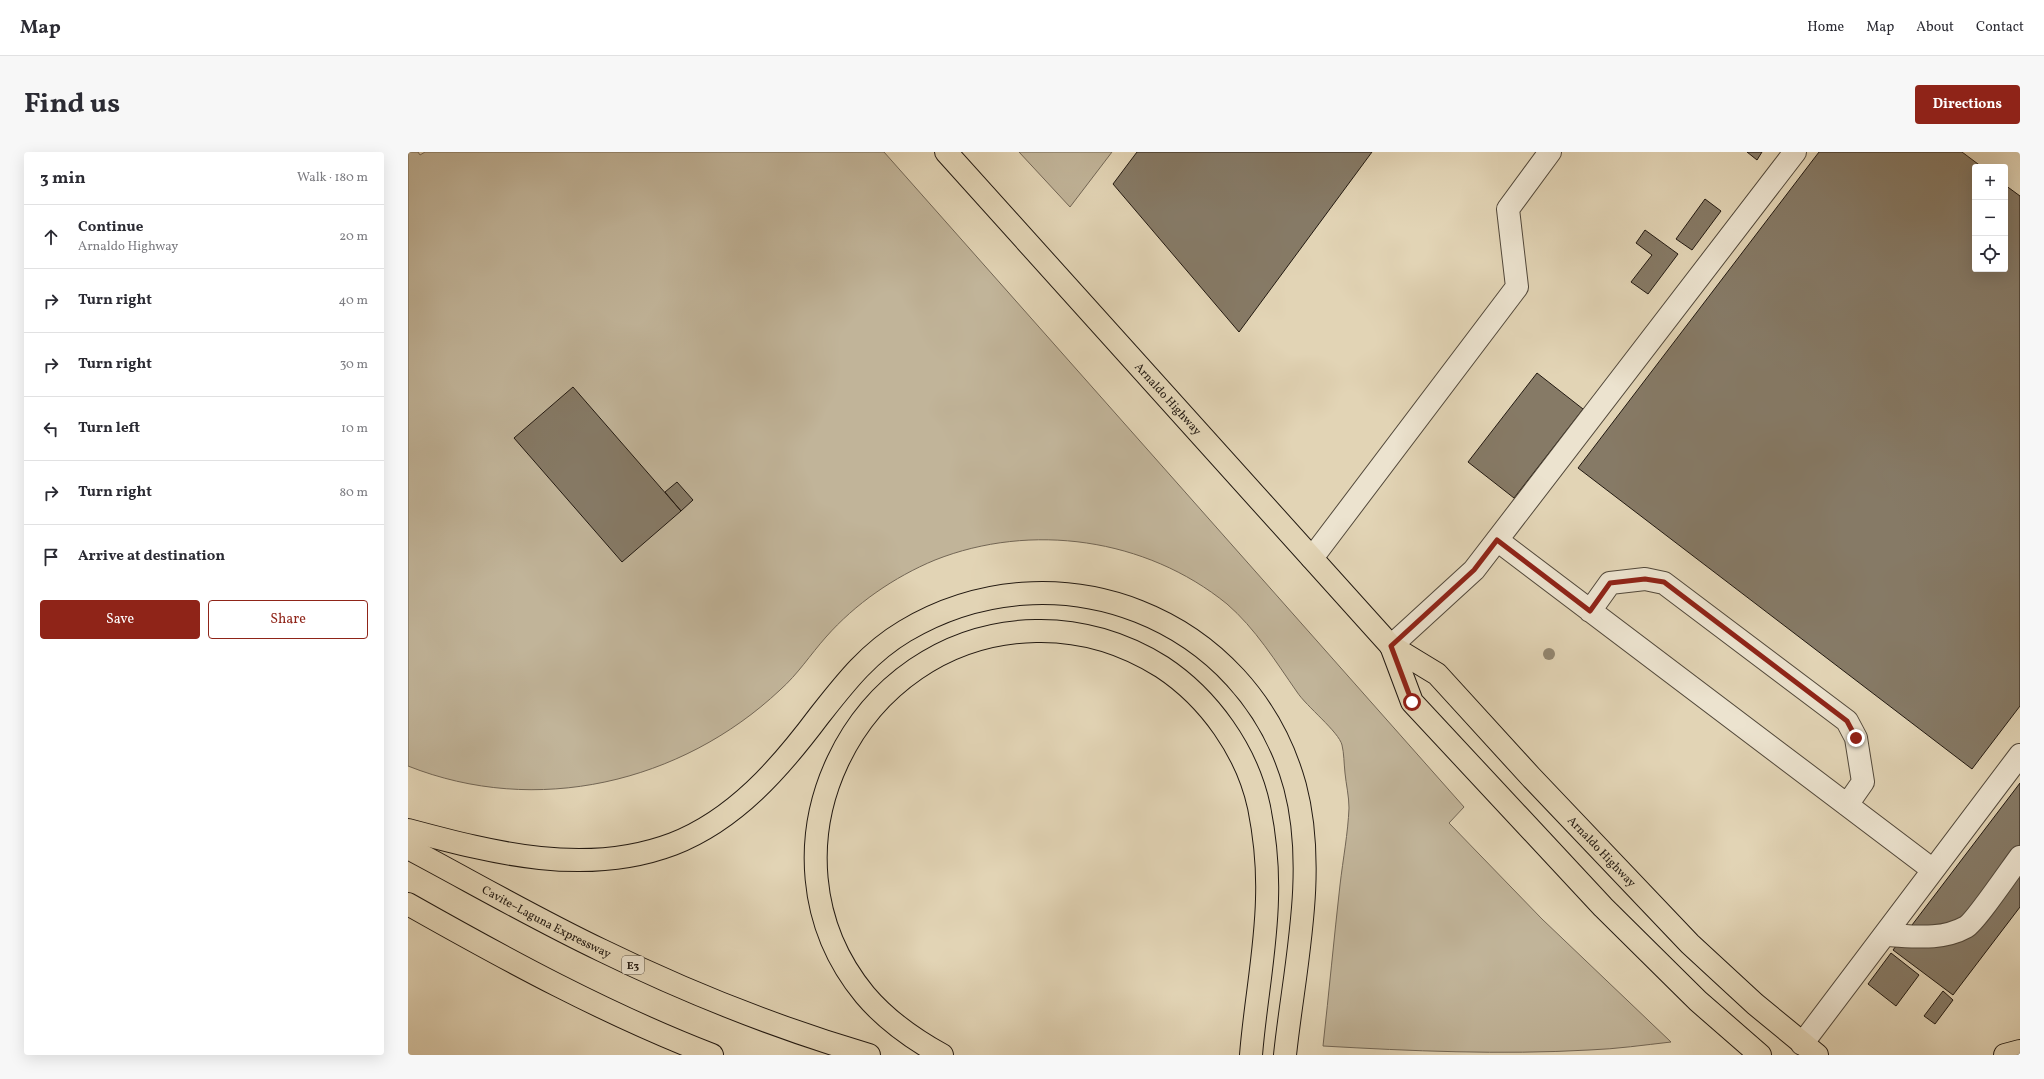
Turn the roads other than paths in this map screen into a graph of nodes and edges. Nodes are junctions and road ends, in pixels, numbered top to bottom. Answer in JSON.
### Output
{"nodes":[{"id":1,"x":946,"y":152,"type":"edge"},
{"id":2,"x":1550,"y":152,"type":"edge"},
{"id":3,"x":1795,"y":152,"type":"edge"},
{"id":4,"x":1497,"y":540,"type":"junction"},
{"id":5,"x":1312,"y":558,"type":"junction"},
{"id":6,"x":1590,"y":611,"type":"junction"},
{"id":7,"x":1391,"y":646,"type":"junction"},
{"id":8,"x":2020,"y":755,"type":"edge"},
{"id":9,"x":1847,"y":805,"type":"junction"},
{"id":10,"x":408,"y":830,"type":"edge"},
{"id":11,"x":408,"y":848,"type":"edge"},
{"id":12,"x":2020,"y":857,"type":"edge"},
{"id":13,"x":1933,"y":870,"type":"junction"},
{"id":14,"x":408,"y":904,"type":"edge"},
{"id":15,"x":1885,"y":935,"type":"junction"},
{"id":16,"x":1810,"y":1049,"type":"edge"},
{"id":17,"x":2020,"y":1050,"type":"edge"},
{"id":18,"x":1251,"y":1051,"type":"edge"},
{"id":19,"x":1285,"y":1053,"type":"edge"},
{"id":20,"x":712,"y":1055,"type":"edge"},
{"id":21,"x":869,"y":1055,"type":"edge"},
{"id":22,"x":942,"y":1055,"type":"edge"},
{"id":23,"x":1760,"y":1055,"type":"edge"},
{"id":24,"x":2005,"y":1055,"type":"edge"}],
"edges":[{"from":1,"to":5,"type":"main road","name":"Arnaldo Highway"},
{"from":2,"to":5,"type":"lane"},
{"from":3,"to":4,"type":"lane"},
{"from":4,"to":6,"type":"lane"},
{"from":4,"to":7,"type":"lane"},
{"from":5,"to":7,"type":"main road","name":"Arnaldo Highway"},
{"from":6,"to":9,"type":"lane"},
{"from":6,"to":9,"type":"lane"},
{"from":7,"to":16,"type":"main road","name":"Arnaldo Highway"},
{"from":7,"to":23,"type":"main road","name":"Arnaldo Highway"},
{"from":8,"to":13,"type":"lane"},
{"from":9,"to":13,"type":"lane"},
{"from":10,"to":19,"type":"main road"},
{"from":11,"to":21,"type":"main road","name":"Cavite–Laguna Expressway","number":"E3"},
{"from":12,"to":15,"type":"lane"},
{"from":13,"to":15,"type":"lane"},
{"from":14,"to":20,"type":"main road"},
{"from":15,"to":16,"type":"lane"},
{"from":17,"to":24,"type":"main road"},
{"from":18,"to":22,"type":"main road"}]}
